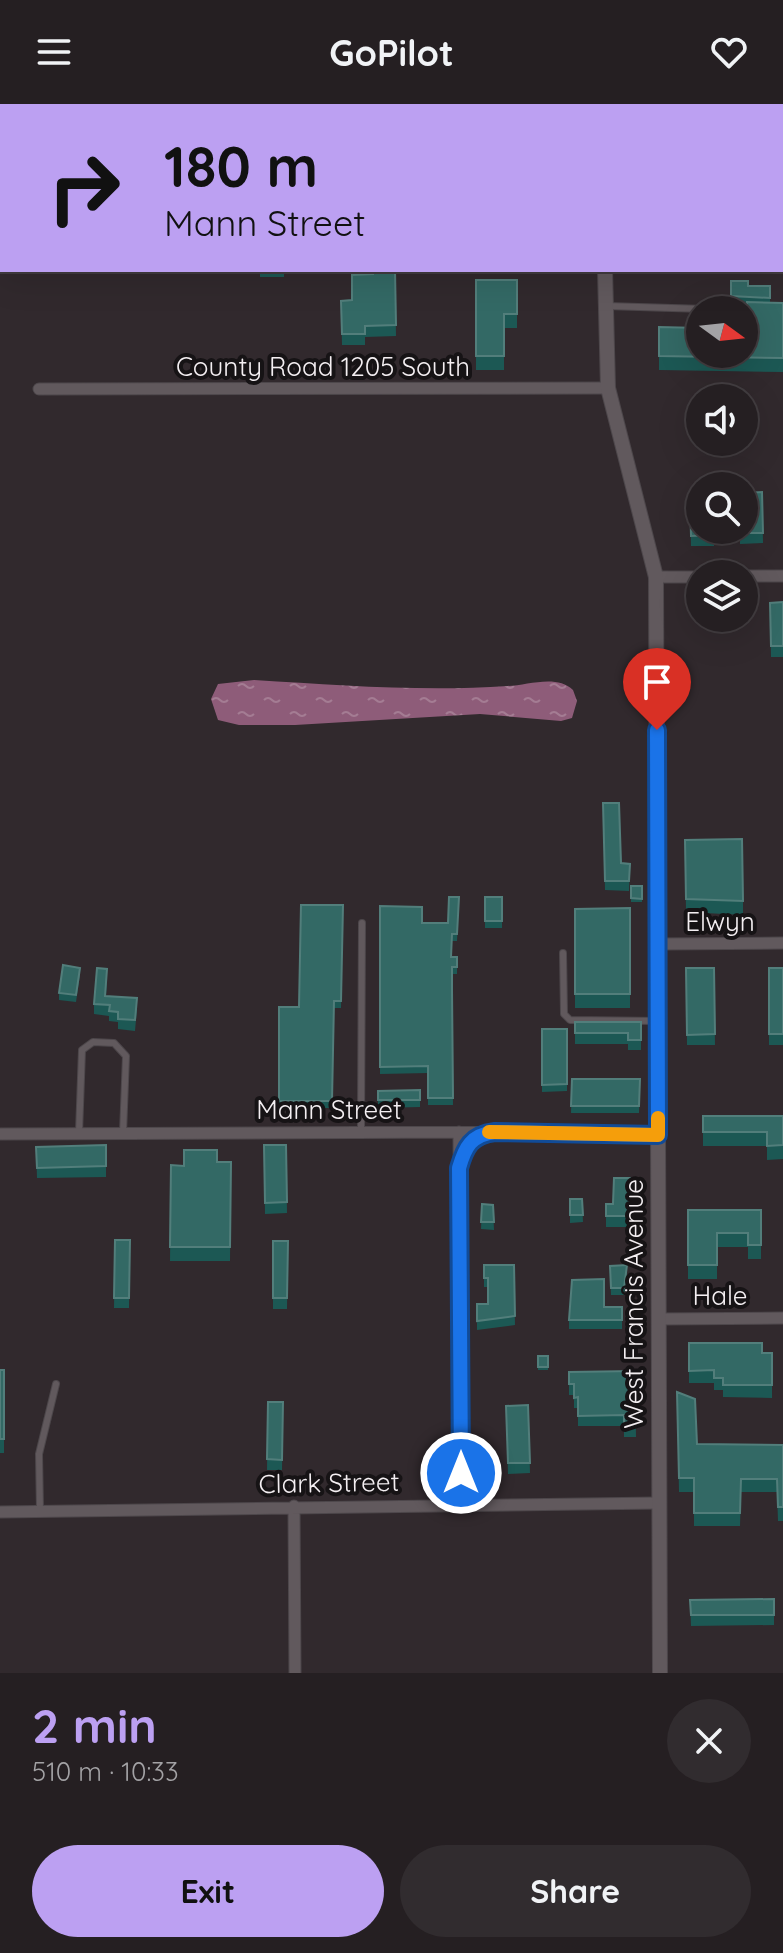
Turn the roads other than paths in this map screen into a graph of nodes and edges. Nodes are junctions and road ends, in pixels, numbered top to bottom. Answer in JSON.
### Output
{"nodes":[{"id":1,"x":605,"y":272,"type":"edge"},
{"id":2,"x":606,"y":306,"type":"junction"},
{"id":3,"x":686,"y":308,"type":"edge"},
{"id":4,"x":608,"y":388,"type":"junction"},
{"id":5,"x":39,"y":389,"type":"dead end"},
{"id":6,"x":758,"y":576,"type":"edge"},
{"id":7,"x":783,"y":576,"type":"edge"},
{"id":8,"x":656,"y":577,"type":"junction"},
{"id":9,"x":686,"y":577,"type":"edge"},
{"id":10,"x":362,"y":923,"type":"dead end"},
{"id":11,"x":783,"y":943,"type":"edge"},
{"id":12,"x":658,"y":944,"type":"junction"},
{"id":13,"x":563,"y":953,"type":"dead end"},
{"id":14,"x":658,"y":1021,"type":"junction"},
{"id":15,"x":361,"y":1132,"type":"junction"},
{"id":16,"x":459,"y":1132,"type":"junction"},
{"id":17,"x":495,"y":1132,"type":"junction"},
{"id":18,"x":79,"y":1133,"type":"junction"},
{"id":19,"x":123,"y":1133,"type":"junction"},
{"id":20,"x":0,"y":1134,"type":"edge"},
{"id":21,"x":658,"y":1135,"type":"junction"},
{"id":22,"x":459,"y":1168,"type":"junction"},
{"id":23,"x":783,"y":1318,"type":"edge"},
{"id":24,"x":658,"y":1319,"type":"junction"},
{"id":25,"x":56,"y":1384,"type":"dead end"},
{"id":26,"x":659,"y":1503,"type":"junction"},
{"id":27,"x":461,"y":1504,"type":"junction"},
{"id":28,"x":294,"y":1506,"type":"junction"},
{"id":29,"x":40,"y":1511,"type":"junction"},
{"id":30,"x":0,"y":1512,"type":"edge"},
{"id":31,"x":295,"y":1673,"type":"edge"},
{"id":32,"x":660,"y":1673,"type":"edge"}],
"edges":[{"from":1,"to":2,"type":"street","name":"West Francis Avenue"},
{"from":2,"to":3,"type":"lane"},
{"from":2,"to":4,"type":"street","name":"West Francis Avenue"},
{"from":4,"to":5,"type":"street","name":"County Road 1205 South"},
{"from":4,"to":8,"type":"street","name":"West Francis Avenue"},
{"from":6,"to":7,"type":"street"},
{"from":8,"to":9,"type":"street"},
{"from":8,"to":12,"type":"street","name":"West Francis Avenue"},
{"from":10,"to":15,"type":"lane"},
{"from":11,"to":12,"type":"street","name":"Elwyn"},
{"from":12,"to":14,"type":"street","name":"West Francis Avenue"},
{"from":13,"to":14,"type":"lane"},
{"from":14,"to":21,"type":"street","name":"West Francis Avenue"},
{"from":15,"to":16,"type":"street","name":"Mann Street"},
{"from":15,"to":19,"type":"street","name":"Mann Street"},
{"from":16,"to":17,"type":"street","name":"Mann Street"},
{"from":16,"to":22,"type":"street"},
{"from":17,"to":21,"type":"street","name":"Mann Street"},
{"from":17,"to":22,"type":"street"},
{"from":18,"to":19,"type":"street","name":"Mann Street"},
{"from":18,"to":19,"type":"lane"},
{"from":18,"to":20,"type":"street","name":"Mann Street"},
{"from":21,"to":24,"type":"street","name":"West Francis Avenue"},
{"from":22,"to":27,"type":"street"},
{"from":23,"to":24,"type":"street","name":"Hale"},
{"from":24,"to":26,"type":"street","name":"West Francis Avenue"},
{"from":25,"to":29,"type":"lane"},
{"from":26,"to":27,"type":"street","name":"Clark Street"},
{"from":26,"to":32,"type":"street","name":"West Francis Avenue"},
{"from":27,"to":28,"type":"street","name":"Clark Street"},
{"from":28,"to":29,"type":"street","name":"Clark Street"},
{"from":28,"to":31,"type":"street"},
{"from":29,"to":30,"type":"street","name":"Clark Street"}]}
